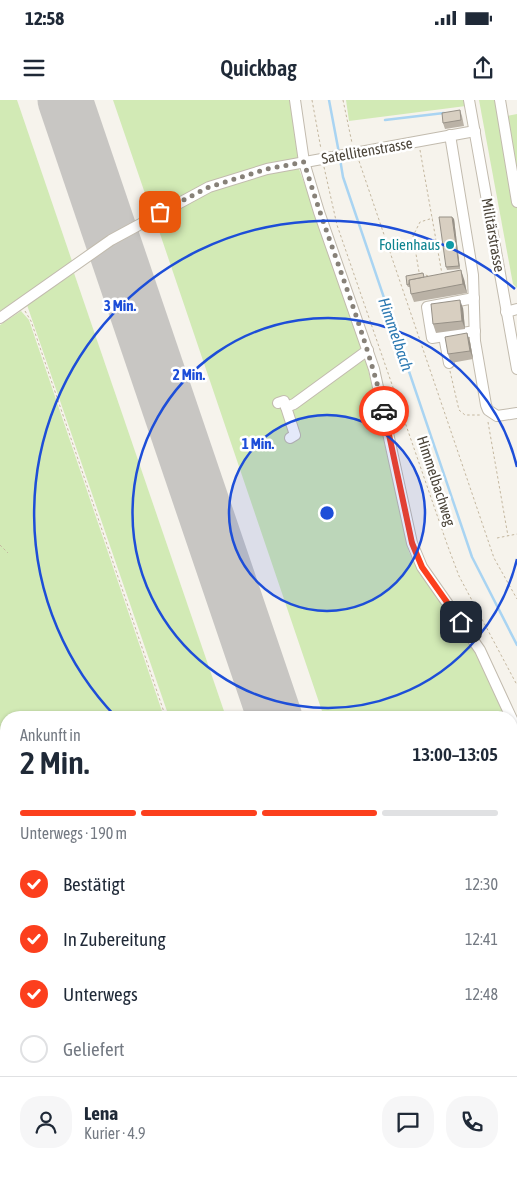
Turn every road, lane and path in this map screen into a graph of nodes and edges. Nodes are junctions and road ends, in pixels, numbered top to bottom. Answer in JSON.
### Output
{"nodes":[{"id":1,"x":295,"y":100,"type":"edge"},
{"id":2,"x":312,"y":100,"type":"edge"},
{"id":3,"x":343,"y":100,"type":"edge"},
{"id":4,"x":469,"y":100,"type":"edge"},
{"id":5,"x":500,"y":100,"type":"edge"},
{"id":6,"x":475,"y":131,"type":"junction"},
{"id":7,"x":450,"y":135,"type":"junction"},
{"id":8,"x":419,"y":141,"type":"junction"},
{"id":9,"x":352,"y":153,"type":"junction"},
{"id":10,"x":325,"y":158,"type":"junction"},
{"id":11,"x":304,"y":162,"type":"junction"},
{"id":12,"x":517,"y":202,"type":"edge"},
{"id":13,"x":434,"y":217,"type":"junction"},
{"id":14,"x":429,"y":277,"type":"edge"},
{"id":15,"x":442,"y":279,"type":"edge"},
{"id":16,"x":474,"y":298,"type":"junction"},
{"id":17,"x":20,"y":304,"type":"junction"},
{"id":18,"x":517,"y":309,"type":"edge"},
{"id":19,"x":506,"y":312,"type":"junction"},
{"id":20,"x":0,"y":318,"type":"edge"},
{"id":21,"x":475,"y":332,"type":"junction"},
{"id":22,"x":444,"y":336,"type":"junction"},
{"id":23,"x":368,"y":350,"type":"junction"},
{"id":24,"x":448,"y":364,"type":"joint"},
{"id":25,"x":517,"y":365,"type":"edge"},
{"id":26,"x":517,"y":413,"type":"edge"},
{"id":27,"x":290,"y":438,"type":"dead end"},
{"id":28,"x":517,"y":534,"type":"edge"},
{"id":29,"x":508,"y":536,"type":"junction"},
{"id":30,"x":497,"y":538,"type":"dead end"},
{"id":31,"x":0,"y":545,"type":"edge"},
{"id":32,"x":8,"y":553,"type":"dead end"},
{"id":33,"x":517,"y":599,"type":"edge"},
{"id":34,"x":517,"y":685,"type":"edge"},
{"id":35,"x":164,"y":711,"type":"edge"},
{"id":36,"x":508,"y":711,"type":"edge"}],
"edges":[{"from":1,"to":11,"type":"street"},
{"from":2,"to":10,"type":"path","name":"Himmelbachweg"},
{"from":3,"to":9,"type":"path"},
{"from":4,"to":6,"type":"street","name":"Militärstrasse"},
{"from":5,"to":12,"type":"street"},
{"from":6,"to":7,"type":"street","name":"Satellitenstrasse"},
{"from":6,"to":19,"type":"street","name":"Militärstrasse"},
{"from":7,"to":8,"type":"street","name":"Satellitenstrasse"},
{"from":7,"to":16,"type":"street"},
{"from":8,"to":9,"type":"street","name":"Satellitenstrasse"},
{"from":8,"to":13,"type":"path"},
{"from":9,"to":10,"type":"street","name":"Satellitenstrasse"},
{"from":9,"to":33,"type":"path"},
{"from":10,"to":11,"type":"street","name":"Satellitenstrasse"},
{"from":10,"to":34,"type":"path","name":"Himmelbachweg"},
{"from":11,"to":17,"type":"street","name":"Satellitenstrasse"},
{"from":11,"to":23,"type":"street"},
{"from":13,"to":14,"type":"path"},
{"from":13,"to":15,"type":"path"},
{"from":16,"to":21,"type":"street"},
{"from":16,"to":22,"type":"street"},
{"from":17,"to":20,"type":"street","name":"Satellitenstrasse"},
{"from":17,"to":35,"type":"path"},
{"from":18,"to":19,"type":"street"},
{"from":19,"to":25,"type":"street","name":"Militärstrasse"},
{"from":21,"to":22,"type":"street"},
{"from":21,"to":26,"type":"street"},
{"from":22,"to":24,"type":"street"},
{"from":23,"to":27,"type":"street"},
{"from":23,"to":36,"type":"street"},
{"from":24,"to":29,"type":"path"},
{"from":28,"to":29,"type":"path"},
{"from":29,"to":30,"type":"path"},
{"from":31,"to":32,"type":"path"}]}
